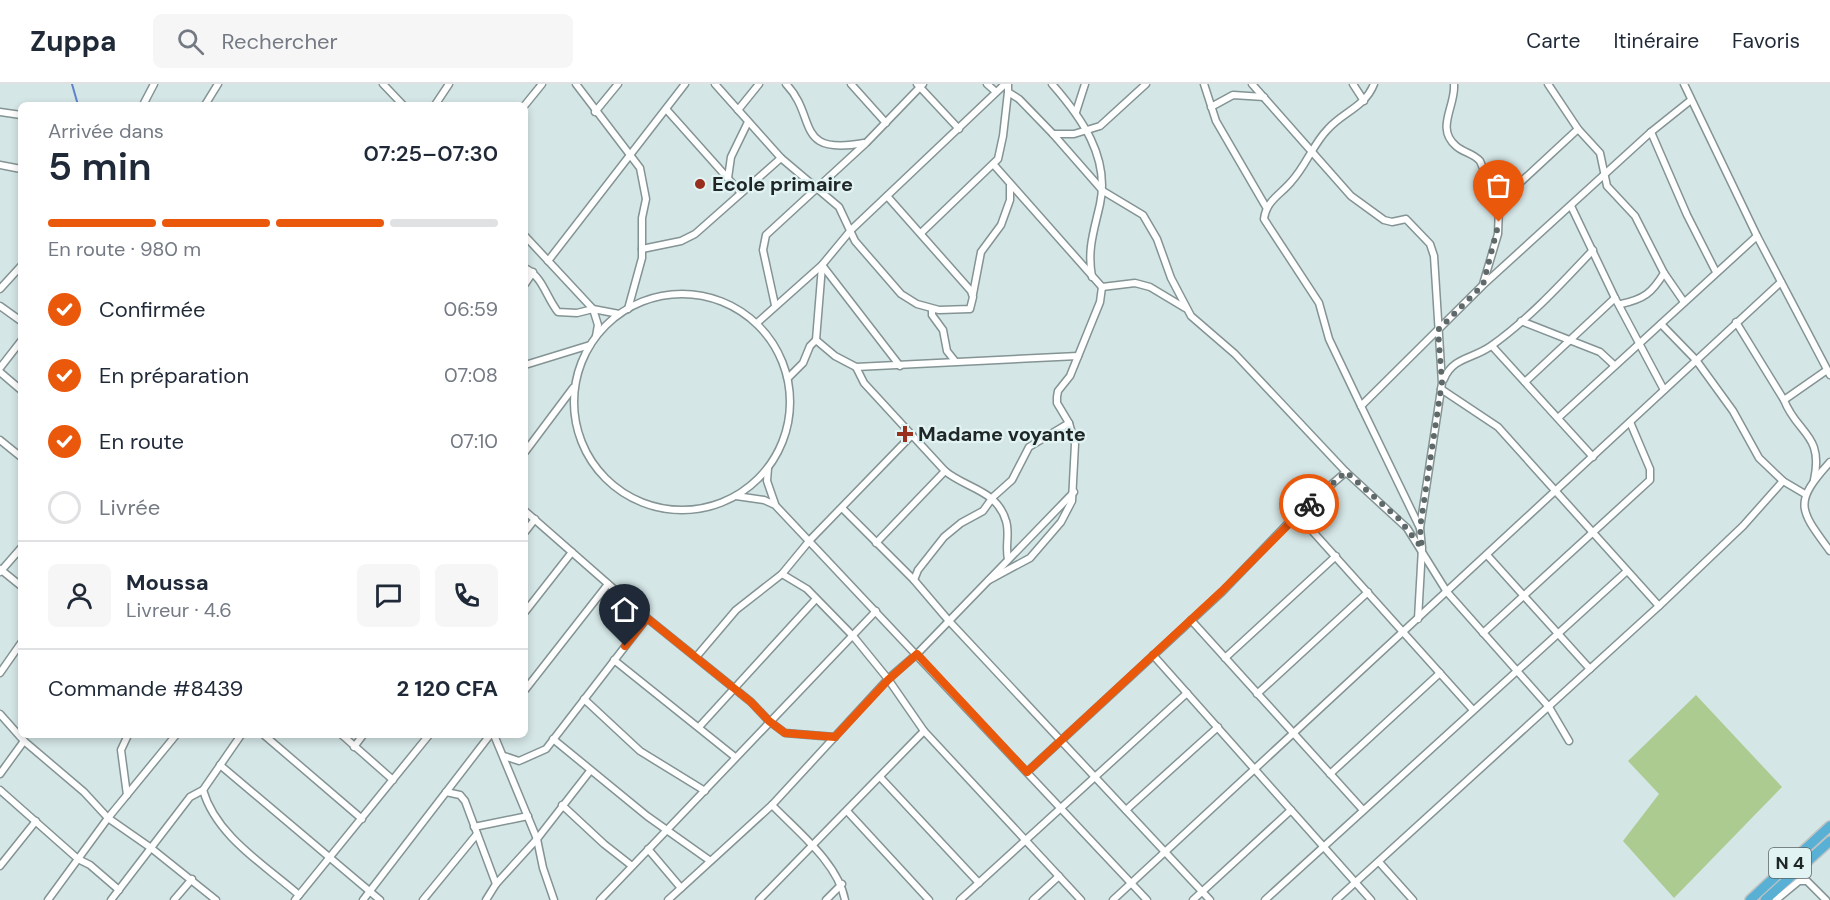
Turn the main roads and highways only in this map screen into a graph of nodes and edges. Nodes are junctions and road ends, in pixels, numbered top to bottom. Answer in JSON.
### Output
{"nodes":[{"id":1,"x":1830,"y":826,"type":"edge"},
{"id":2,"x":1830,"y":841,"type":"edge"},
{"id":3,"x":1750,"y":900,"type":"edge"},
{"id":4,"x":1765,"y":900,"type":"edge"}],
"edges":[{"from":1,"to":3,"type":"highway","number":"N 4"},
{"from":2,"to":4,"type":"highway","number":"N 4"}]}
